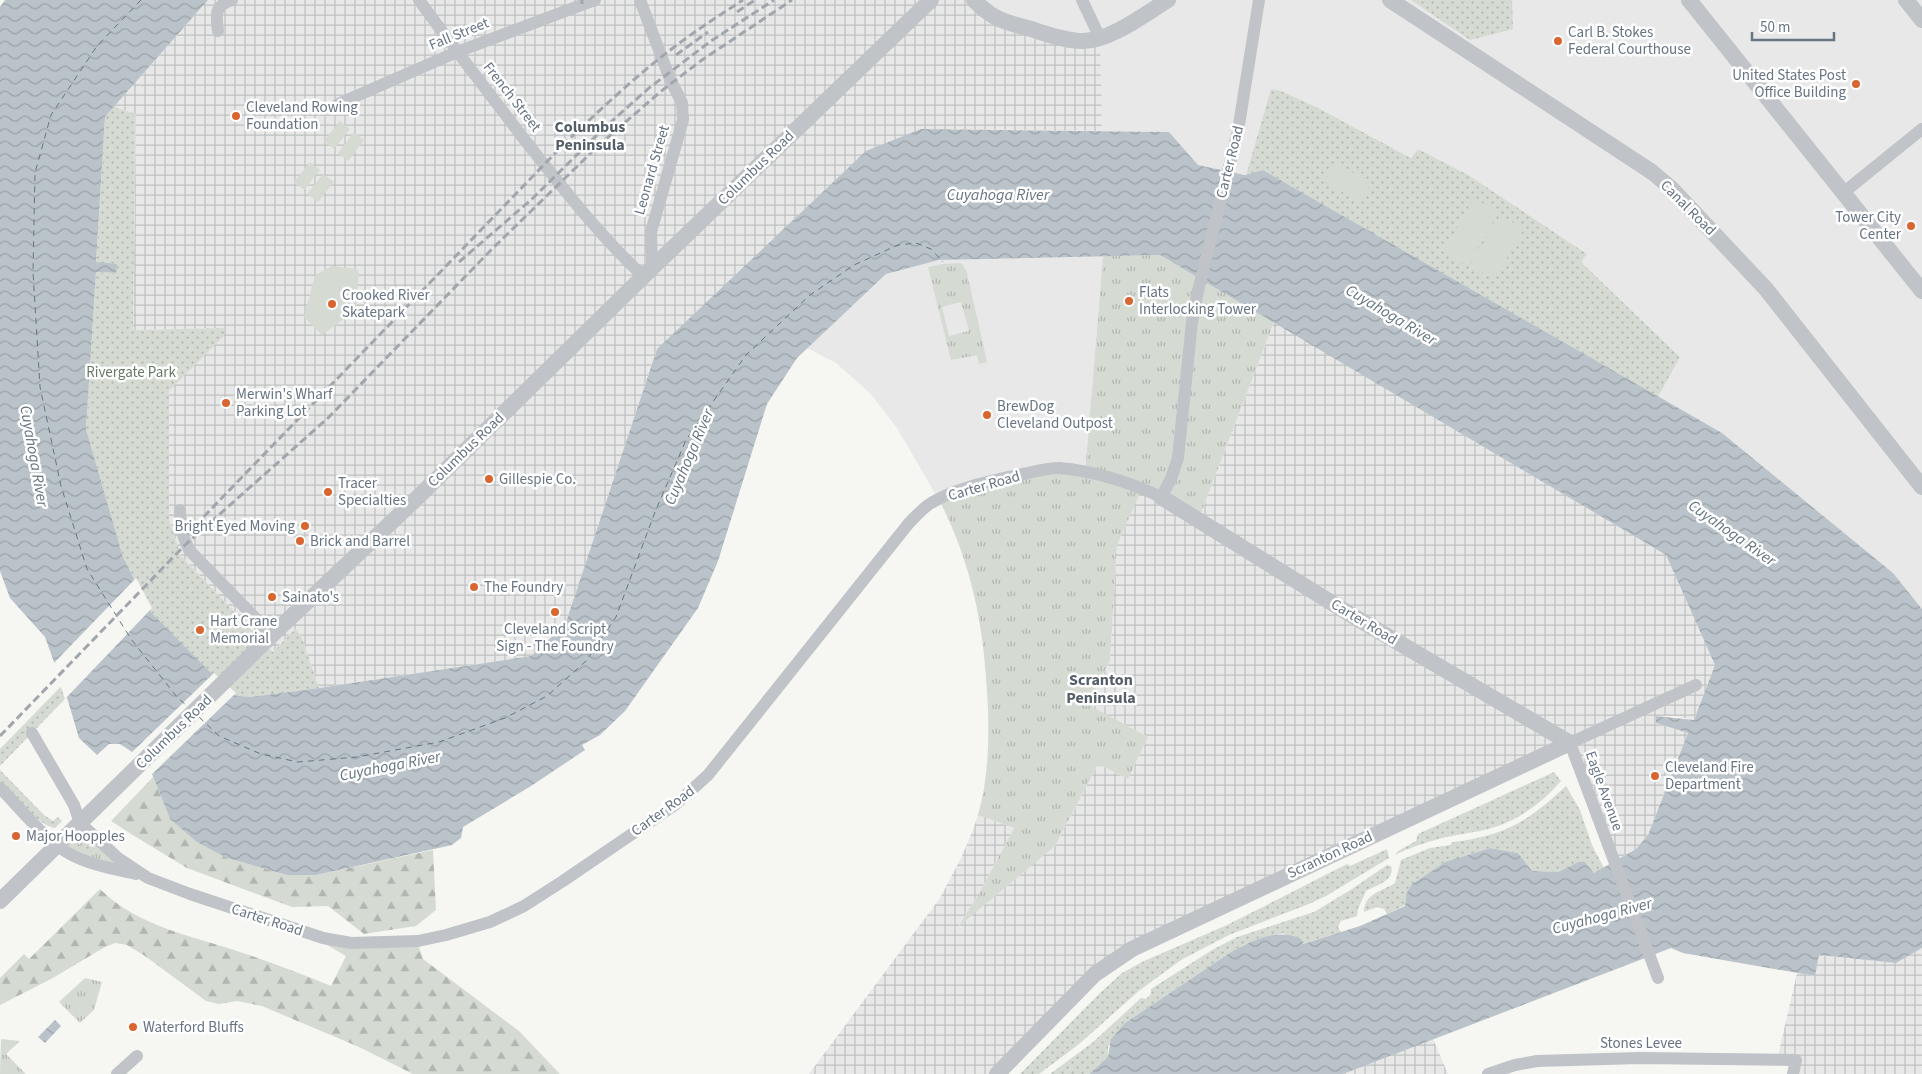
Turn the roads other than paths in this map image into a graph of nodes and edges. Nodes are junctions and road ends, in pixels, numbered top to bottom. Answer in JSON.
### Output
{"nodes":[{"id":1,"x":232,"y":0,"type":"edge"},
{"id":2,"x":419,"y":0,"type":"edge"},
{"id":3,"x":594,"y":0,"type":"edge"},
{"id":4,"x":640,"y":0,"type":"edge"},
{"id":5,"x":931,"y":0,"type":"edge"},
{"id":6,"x":974,"y":0,"type":"edge"},
{"id":7,"x":1082,"y":0,"type":"edge"},
{"id":8,"x":1168,"y":0,"type":"edge"},
{"id":9,"x":1390,"y":0,"type":"edge"},
{"id":10,"x":1906,"y":0,"type":"edge"},
{"id":11,"x":1691,"y":1,"type":"edge"},
{"id":12,"x":1258,"y":6,"type":"edge"},
{"id":13,"x":1922,"y":20,"type":"edge"},
{"id":14,"x":218,"y":31,"type":"dead end"},
{"id":15,"x":1100,"y":38,"type":"junction"},
{"id":16,"x":457,"y":52,"type":"junction"},
{"id":17,"x":338,"y":104,"type":"dead end"},
{"id":18,"x":1922,"y":129,"type":"edge"},
{"id":19,"x":1843,"y":193,"type":"junction"},
{"id":20,"x":648,"y":272,"type":"junction"},
{"id":21,"x":1922,"y":291,"type":"edge"},
{"id":22,"x":1922,"y":487,"type":"edge"},
{"id":23,"x":1161,"y":498,"type":"junction"},
{"id":24,"x":180,"y":510,"type":"dead end"},
{"id":25,"x":272,"y":635,"type":"junction"},
{"id":26,"x":1696,"y":685,"type":"dead end"},
{"id":27,"x":32,"y":733,"type":"dead end"},
{"id":28,"x":1570,"y":743,"type":"junction"},
{"id":29,"x":0,"y":788,"type":"edge"},
{"id":30,"x":80,"y":823,"type":"junction"},
{"id":31,"x":56,"y":846,"type":"junction"},
{"id":32,"x":148,"y":878,"type":"junction"},
{"id":33,"x":0,"y":900,"type":"edge"},
{"id":34,"x":1658,"y":978,"type":"dead end"},
{"id":35,"x":136,"y":1056,"type":"dead end"},
{"id":36,"x":117,"y":1074,"type":"edge"},
{"id":37,"x":997,"y":1074,"type":"edge"},
{"id":38,"x":1488,"y":1074,"type":"edge"},
{"id":39,"x":1793,"y":1074,"type":"edge"}],
"edges":[{"from":1,"to":14,"type":"street"},
{"from":2,"to":16,"type":"street","name":"French Street"},
{"from":3,"to":16,"type":"street","name":"Fall Street"},
{"from":4,"to":20,"type":"street","name":"Leonard Street"},
{"from":5,"to":20,"type":"street","name":"Columbus Road"},
{"from":6,"to":15,"type":"street"},
{"from":7,"to":15,"type":"street"},
{"from":8,"to":15,"type":"street"},
{"from":9,"to":22,"type":"street","name":"Canal Road"},
{"from":10,"to":13,"type":"street"},
{"from":11,"to":19,"type":"street"},
{"from":12,"to":23,"type":"street","name":"Carter Road"},
{"from":16,"to":17,"type":"street","name":"Fall Street"},
{"from":16,"to":20,"type":"street","name":"French Street"},
{"from":18,"to":19,"type":"street"},
{"from":19,"to":21,"type":"street"},
{"from":20,"to":25,"type":"street","name":"Columbus Road"},
{"from":23,"to":28,"type":"street","name":"Carter Road"},
{"from":23,"to":32,"type":"street","name":"Carter Road"},
{"from":24,"to":25,"type":"street"},
{"from":25,"to":30,"type":"street","name":"Columbus Road"},
{"from":26,"to":28,"type":"street","name":"Scranton Road"},
{"from":27,"to":30,"type":"street"},
{"from":28,"to":34,"type":"street","name":"Eagle Avenue"},
{"from":28,"to":37,"type":"street","name":"Scranton Road"},
{"from":29,"to":31,"type":"street"},
{"from":30,"to":31,"type":"street","name":"Columbus Road"},
{"from":30,"to":32,"type":"street","name":"Carter Road"},
{"from":31,"to":32,"type":"street"},
{"from":31,"to":33,"type":"street","name":"Columbus Road"},
{"from":35,"to":36,"type":"street"},
{"from":38,"to":39,"type":"street","name":"Stones Levee"}]}
